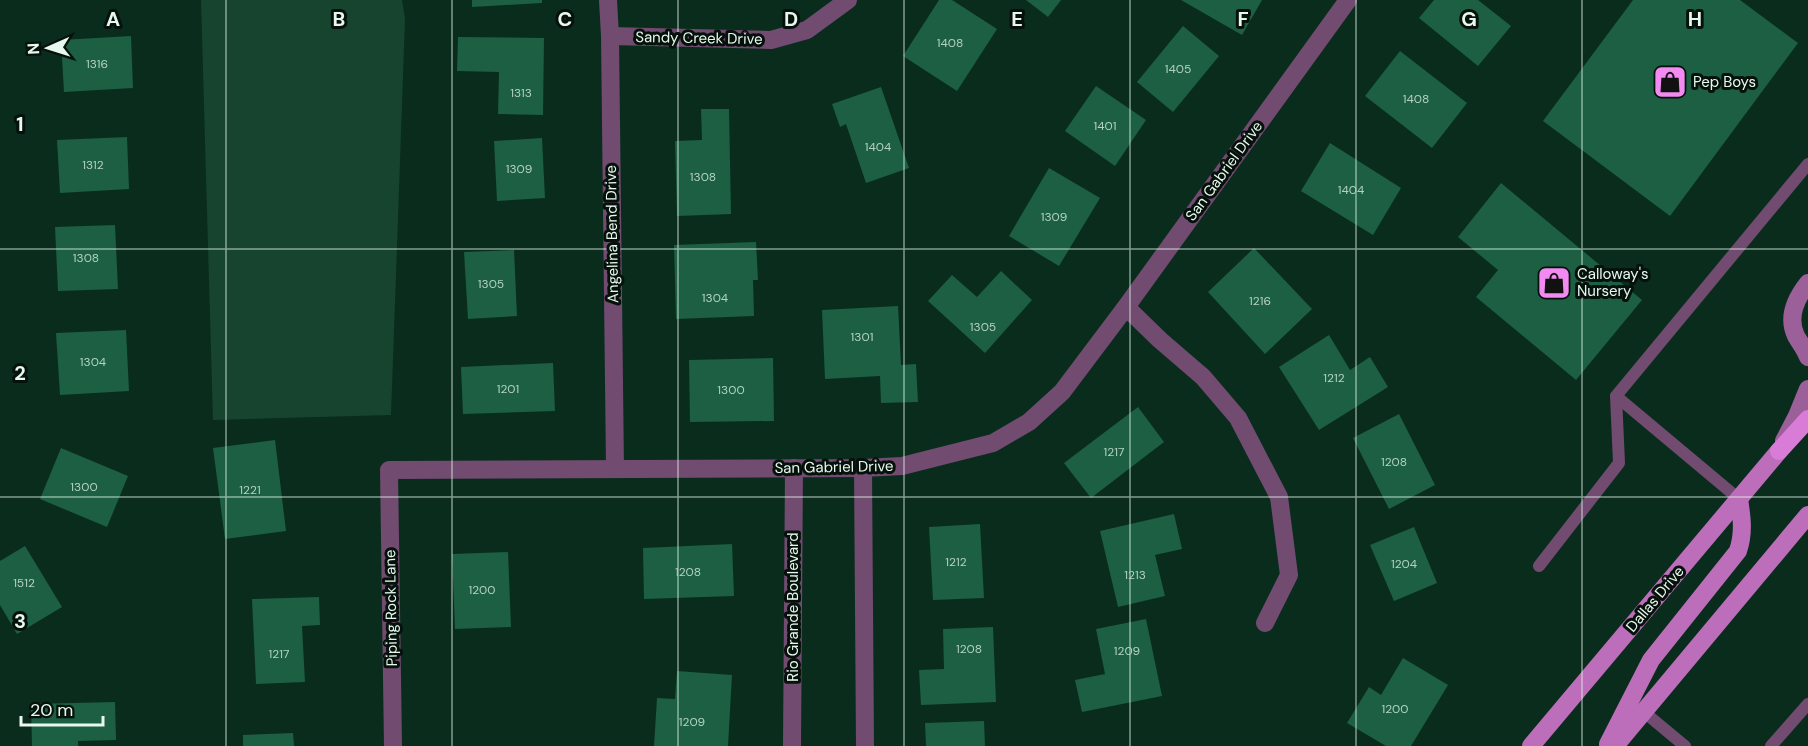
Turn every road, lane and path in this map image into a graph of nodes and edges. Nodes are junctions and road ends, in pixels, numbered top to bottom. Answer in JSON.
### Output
{"nodes":[{"id":1,"x":608,"y":0,"type":"edge"},
{"id":2,"x":848,"y":0,"type":"edge"},
{"id":3,"x":1348,"y":0,"type":"edge"},
{"id":4,"x":610,"y":36,"type":"junction"},
{"id":5,"x":1808,"y":165,"type":"edge"},
{"id":6,"x":1808,"y":283,"type":"edge"},
{"id":7,"x":1126,"y":307,"type":"junction"},
{"id":8,"x":1807,"y":354,"type":"edge"},
{"id":9,"x":1808,"y":388,"type":"edge"},
{"id":10,"x":1616,"y":396,"type":"junction"},
{"id":11,"x":1808,"y":419,"type":"edge"},
{"id":12,"x":1779,"y":451,"type":"junction"},
{"id":13,"x":794,"y":468,"type":"junction"},
{"id":14,"x":863,"y":468,"type":"junction"},
{"id":15,"x":615,"y":469,"type":"junction"},
{"id":16,"x":388,"y":470,"type":"joint"},
{"id":17,"x":1738,"y":499,"type":"junction"},
{"id":18,"x":1808,"y":515,"type":"edge"},
{"id":19,"x":1539,"y":566,"type":"dead end"},
{"id":20,"x":1265,"y":622,"type":"dead end"},
{"id":21,"x":1808,"y":704,"type":"edge"},
{"id":22,"x":1644,"y":712,"type":"junction"},
{"id":23,"x":393,"y":746,"type":"edge"},
{"id":24,"x":792,"y":746,"type":"edge"},
{"id":25,"x":865,"y":746,"type":"edge"},
{"id":26,"x":1531,"y":746,"type":"edge"},
{"id":27,"x":1607,"y":746,"type":"edge"},
{"id":28,"x":1615,"y":746,"type":"edge"},
{"id":29,"x":1685,"y":746,"type":"edge"},
{"id":30,"x":1771,"y":746,"type":"edge"}],
"edges":[{"from":1,"to":4,"type":"street","name":"Angelina Bend Drive"},
{"from":2,"to":4,"type":"street","name":"Sandy Creek Drive"},
{"from":3,"to":7,"type":"street","name":"San Gabriel Drive"},
{"from":4,"to":15,"type":"street","name":"Angelina Bend Drive"},
{"from":5,"to":10,"type":"lane"},
{"from":6,"to":8,"type":"main road"},
{"from":7,"to":14,"type":"street","name":"San Gabriel Drive"},
{"from":7,"to":20,"type":"street"},
{"from":9,"to":12,"type":"main road"},
{"from":10,"to":17,"type":"lane"},
{"from":10,"to":19,"type":"lane"},
{"from":11,"to":12,"type":"highway"},
{"from":12,"to":17,"type":"main road","name":"Dallas Drive"},
{"from":13,"to":14,"type":"street","name":"San Gabriel Drive"},
{"from":13,"to":15,"type":"street","name":"San Gabriel Drive"},
{"from":13,"to":24,"type":"street","name":"Rio Grande Boulevard"},
{"from":14,"to":25,"type":"street"},
{"from":15,"to":16,"type":"street","name":"San Gabriel Drive"},
{"from":16,"to":23,"type":"street","name":"Piping Rock Lane"},
{"from":17,"to":26,"type":"main road","name":"Dallas Drive"},
{"from":17,"to":27,"type":"main road"},
{"from":18,"to":22,"type":"main road"},
{"from":21,"to":30,"type":"lane"},
{"from":22,"to":28,"type":"main road"},
{"from":22,"to":29,"type":"lane"}]}
